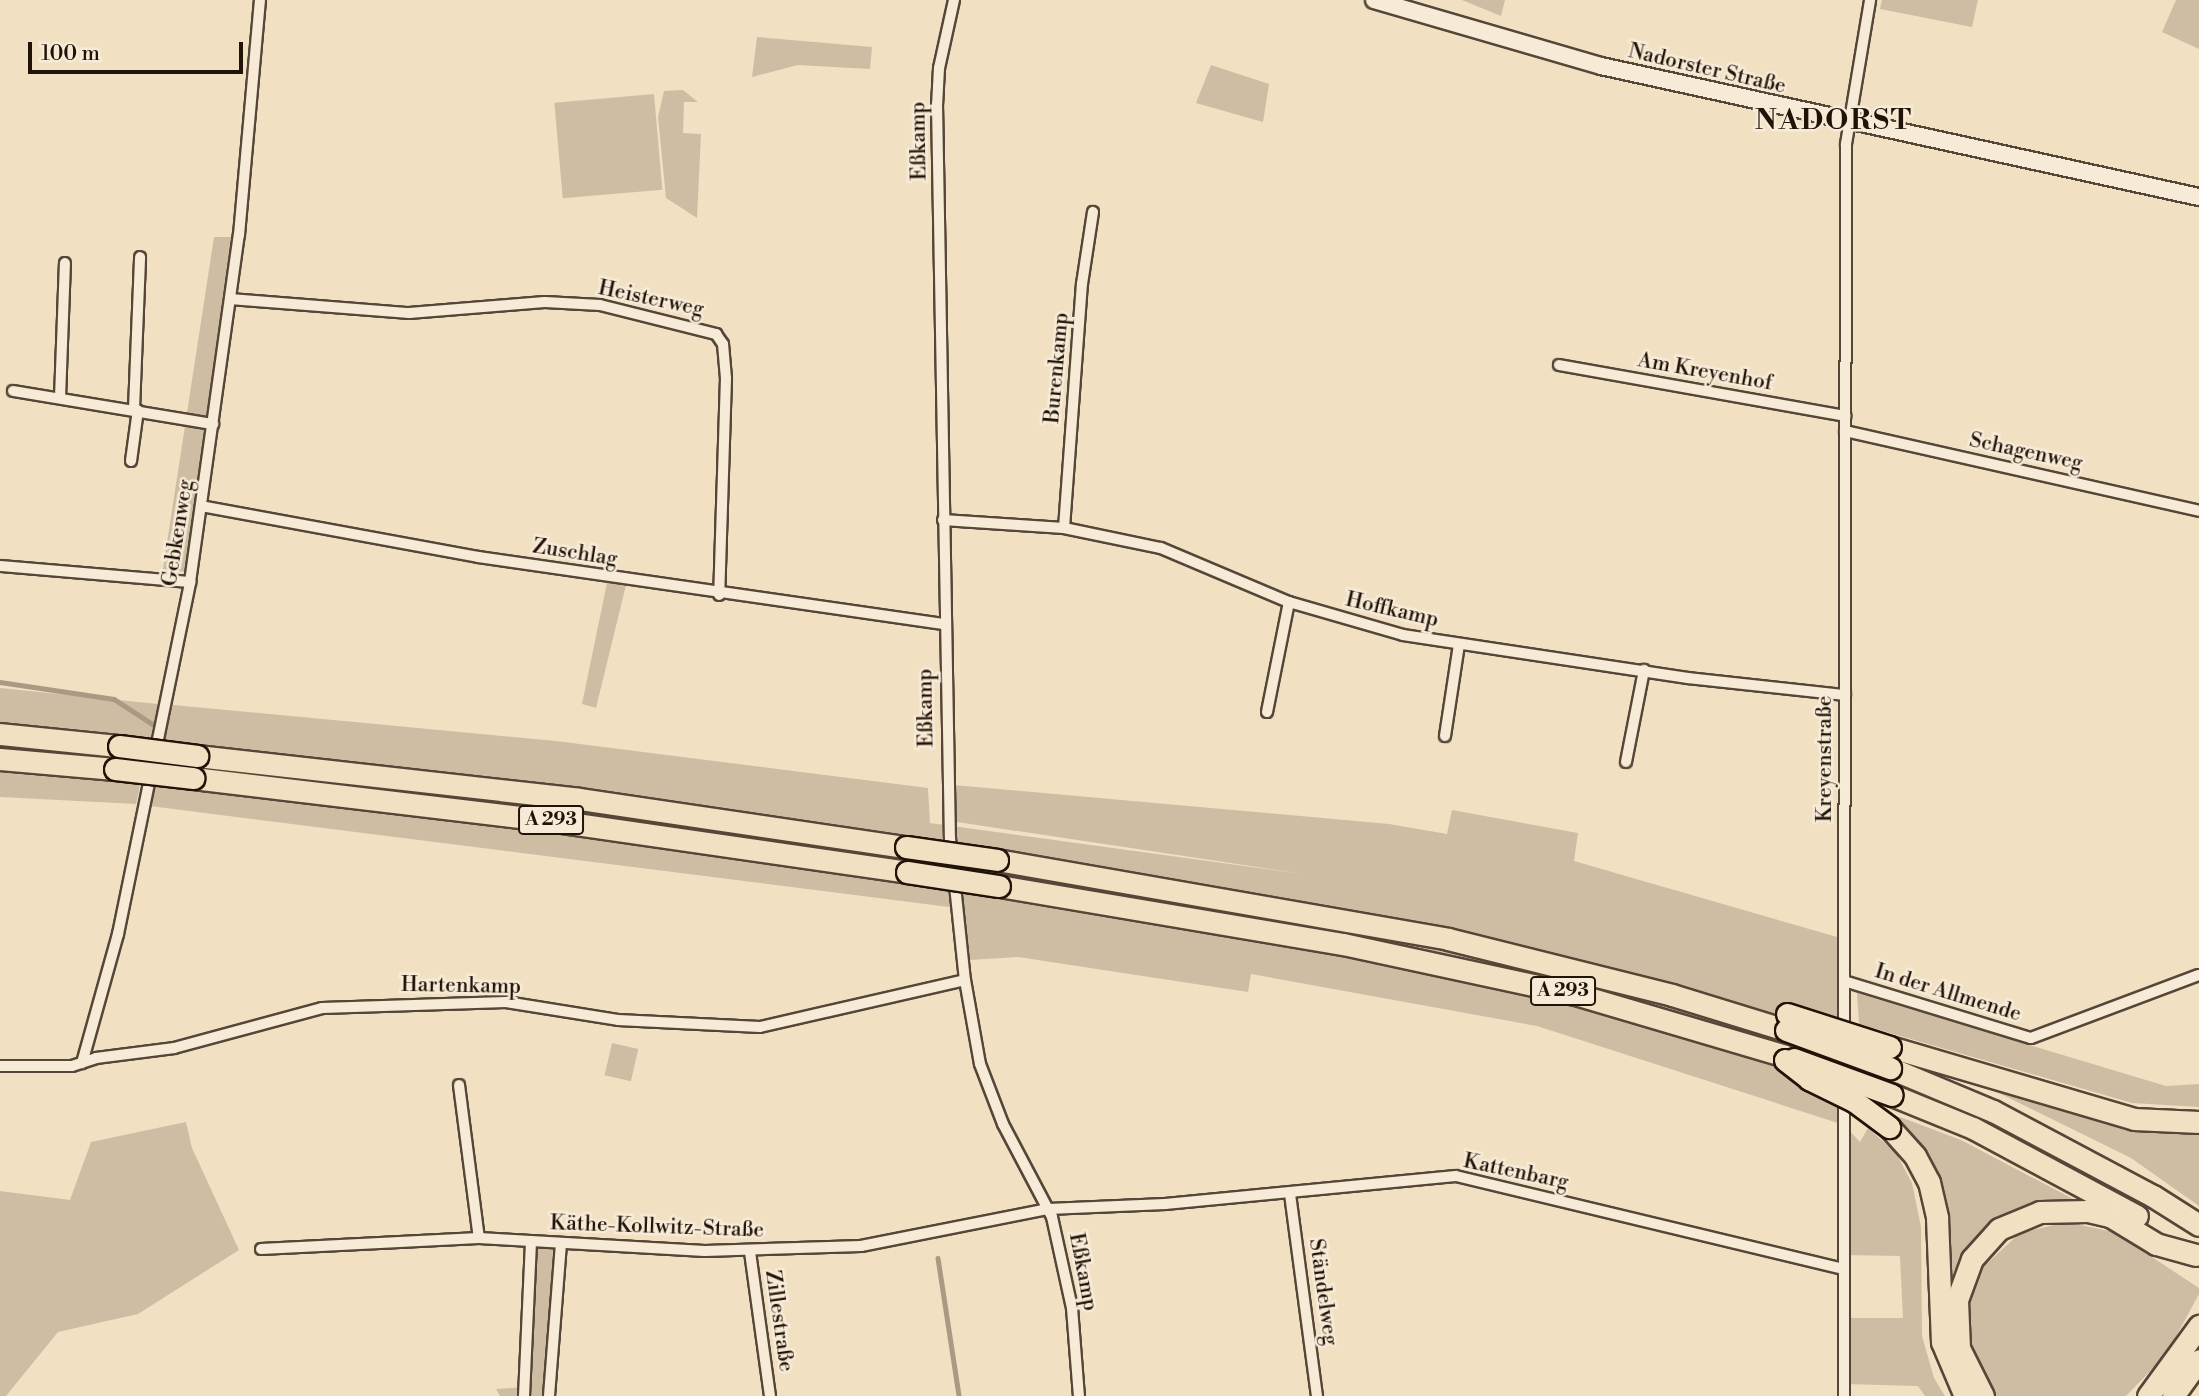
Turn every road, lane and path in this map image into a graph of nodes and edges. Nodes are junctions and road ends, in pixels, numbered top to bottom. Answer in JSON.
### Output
{"nodes":[{"id":1,"x":260,"y":0,"type":"edge"},
{"id":2,"x":954,"y":0,"type":"edge"},
{"id":3,"x":1374,"y":0,"type":"edge"},
{"id":4,"x":1870,"y":0,"type":"edge"},
{"id":5,"x":1847,"y":123,"type":"junction"},
{"id":6,"x":2199,"y":197,"type":"edge"},
{"id":7,"x":1093,"y":212,"type":"dead end"},
{"id":8,"x":139,"y":257,"type":"dead end"},
{"id":9,"x":65,"y":263,"type":"dead end"},
{"id":10,"x":230,"y":299,"type":"junction"},
{"id":11,"x":1559,"y":365,"type":"dead end"},
{"id":12,"x":13,"y":391,"type":"dead end"},
{"id":13,"x":61,"y":398,"type":"junction"},
{"id":14,"x":136,"y":409,"type":"junction"},
{"id":15,"x":1845,"y":416,"type":"junction"},
{"id":16,"x":214,"y":424,"type":"junction"},
{"id":17,"x":1845,"y":432,"type":"junction"},
{"id":18,"x":131,"y":461,"type":"dead end"},
{"id":19,"x":201,"y":506,"type":"junction"},
{"id":20,"x":2199,"y":511,"type":"edge"},
{"id":21,"x":943,"y":520,"type":"junction"},
{"id":22,"x":1064,"y":528,"type":"junction"},
{"id":23,"x":0,"y":566,"type":"edge"},
{"id":24,"x":190,"y":582,"type":"junction"},
{"id":25,"x":719,"y":595,"type":"junction"},
{"id":26,"x":1289,"y":602,"type":"junction"},
{"id":27,"x":945,"y":624,"type":"junction"},
{"id":28,"x":1459,"y":645,"type":"junction"},
{"id":29,"x":1644,"y":670,"type":"junction"},
{"id":30,"x":1844,"y":695,"type":"junction"},
{"id":31,"x":1267,"y":712,"type":"dead end"},
{"id":32,"x":0,"y":734,"type":"edge"},
{"id":33,"x":1445,"y":736,"type":"dead end"},
{"id":34,"x":0,"y":759,"type":"edge"},
{"id":35,"x":1626,"y":762,"type":"dead end"},
{"id":36,"x":2199,"y":975,"type":"edge"},
{"id":37,"x":965,"y":980,"type":"junction"},
{"id":38,"x":1844,"y":981,"type":"junction"},
{"id":39,"x":1783,"y":1056,"type":"junction"},
{"id":40,"x":1890,"y":1058,"type":"junction"},
{"id":41,"x":82,"y":1063,"type":"junction"},
{"id":42,"x":0,"y":1066,"type":"edge"},
{"id":43,"x":459,"y":1085,"type":"dead end"},
{"id":44,"x":2199,"y":1122,"type":"edge"},
{"id":45,"x":1290,"y":1194,"type":"junction"},
{"id":46,"x":1048,"y":1209,"type":"junction"},
{"id":47,"x":2199,"y":1225,"type":"edge"},
{"id":48,"x":479,"y":1238,"type":"junction"},
{"id":49,"x":531,"y":1241,"type":"junction"},
{"id":50,"x":561,"y":1244,"type":"junction"},
{"id":51,"x":261,"y":1250,"type":"dead end"},
{"id":52,"x":750,"y":1252,"type":"junction"},
{"id":53,"x":2198,"y":1256,"type":"edge"},
{"id":54,"x":1844,"y":1269,"type":"junction"},
{"id":55,"x":2199,"y":1326,"type":"edge"},
{"id":56,"x":2199,"y":1360,"type":"edge"},
{"id":57,"x":524,"y":1396,"type":"edge"},
{"id":58,"x":549,"y":1396,"type":"edge"},
{"id":59,"x":770,"y":1396,"type":"edge"},
{"id":60,"x":1079,"y":1396,"type":"edge"},
{"id":61,"x":1318,"y":1396,"type":"edge"},
{"id":62,"x":1844,"y":1396,"type":"edge"},
{"id":63,"x":1965,"y":1396,"type":"edge"},
{"id":64,"x":1983,"y":1396,"type":"edge"},
{"id":65,"x":2148,"y":1396,"type":"edge"},
{"id":66,"x":2173,"y":1396,"type":"edge"}],
"edges":[{"from":1,"to":10,"type":"street","name":"Gebkenweg"},
{"from":2,"to":21,"type":"street","name":"Eßkamp"},
{"from":3,"to":5,"type":"street","name":"Nadorster Straße"},
{"from":4,"to":5,"type":"street","name":"Kreyenstraße"},
{"from":5,"to":6,"type":"street","name":"Nadorster Straße"},
{"from":5,"to":15,"type":"street","name":"Kreyenstraße"},
{"from":7,"to":22,"type":"street","name":"Burenkamp"},
{"from":8,"to":14,"type":"street"},
{"from":9,"to":13,"type":"street"},
{"from":10,"to":16,"type":"street","name":"Gebkenweg"},
{"from":10,"to":25,"type":"street","name":"Heisterweg"},
{"from":11,"to":15,"type":"street","name":"Am Kreyenhof"},
{"from":12,"to":13,"type":"street"},
{"from":13,"to":14,"type":"street"},
{"from":14,"to":16,"type":"street"},
{"from":14,"to":18,"type":"street"},
{"from":15,"to":17,"type":"street","name":"Kreyenstraße"},
{"from":16,"to":19,"type":"street","name":"Gebkenweg"},
{"from":17,"to":20,"type":"street","name":"Schagenweg"},
{"from":17,"to":30,"type":"street","name":"Kreyenstraße"},
{"from":19,"to":24,"type":"street","name":"Gebkenweg"},
{"from":19,"to":25,"type":"street","name":"Zuschlag"},
{"from":21,"to":22,"type":"street","name":"Hoffkamp"},
{"from":21,"to":27,"type":"street","name":"Eßkamp"},
{"from":22,"to":26,"type":"street","name":"Hoffkamp"},
{"from":23,"to":24,"type":"street"},
{"from":24,"to":41,"type":"street","name":"Gebkenweg"},
{"from":25,"to":27,"type":"street","name":"Zuschlag"},
{"from":26,"to":28,"type":"street","name":"Hoffkamp"},
{"from":26,"to":31,"type":"street"},
{"from":27,"to":37,"type":"street","name":"Eßkamp"},
{"from":28,"to":29,"type":"street","name":"Hoffkamp"},
{"from":28,"to":33,"type":"street"},
{"from":29,"to":30,"type":"street","name":"Hoffkamp"},
{"from":29,"to":35,"type":"street"},
{"from":30,"to":38,"type":"street","name":"Kreyenstraße"},
{"from":32,"to":40,"type":"highway","number":"A 293","bridge":true},
{"from":34,"to":39,"type":"highway","number":"A 293","bridge":true},
{"from":36,"to":38,"type":"street","name":"In der Allmende"},
{"from":37,"to":41,"type":"street","name":"Hartenkamp"},
{"from":37,"to":46,"type":"street","name":"Eßkamp"},
{"from":38,"to":54,"type":"street","name":"Kreyenstraße"},
{"from":39,"to":53,"type":"highway","number":"A 293","bridge":true},
{"from":39,"to":63,"type":"highway","bridge":true},
{"from":40,"to":44,"type":"highway"},
{"from":40,"to":47,"type":"highway","number":"A 293"},
{"from":41,"to":42,"type":"street","name":"Hartenkamp"},
{"from":43,"to":48,"type":"street"},
{"from":45,"to":46,"type":"street","name":"Kattenbarg"},
{"from":45,"to":54,"type":"street","name":"Kattenbarg"},
{"from":45,"to":61,"type":"street","name":"Ständelweg"},
{"from":46,"to":52,"type":"street","name":"Käthe-Kollwitz-Straße"},
{"from":46,"to":60,"type":"street","name":"Eßkamp"},
{"from":48,"to":49,"type":"street","name":"Käthe-Kollwitz-Straße"},
{"from":48,"to":51,"type":"street","name":"Käthe-Kollwitz-Straße"},
{"from":49,"to":50,"type":"street","name":"Käthe-Kollwitz-Straße"},
{"from":49,"to":57,"type":"street"},
{"from":50,"to":52,"type":"street","name":"Käthe-Kollwitz-Straße"},
{"from":50,"to":58,"type":"street"},
{"from":52,"to":59,"type":"street","name":"Zillestraße"},
{"from":53,"to":64,"type":"highway"},
{"from":54,"to":62,"type":"street","name":"Kreyenstraße"},
{"from":55,"to":65,"type":"highway"},
{"from":56,"to":66,"type":"highway"}]}
